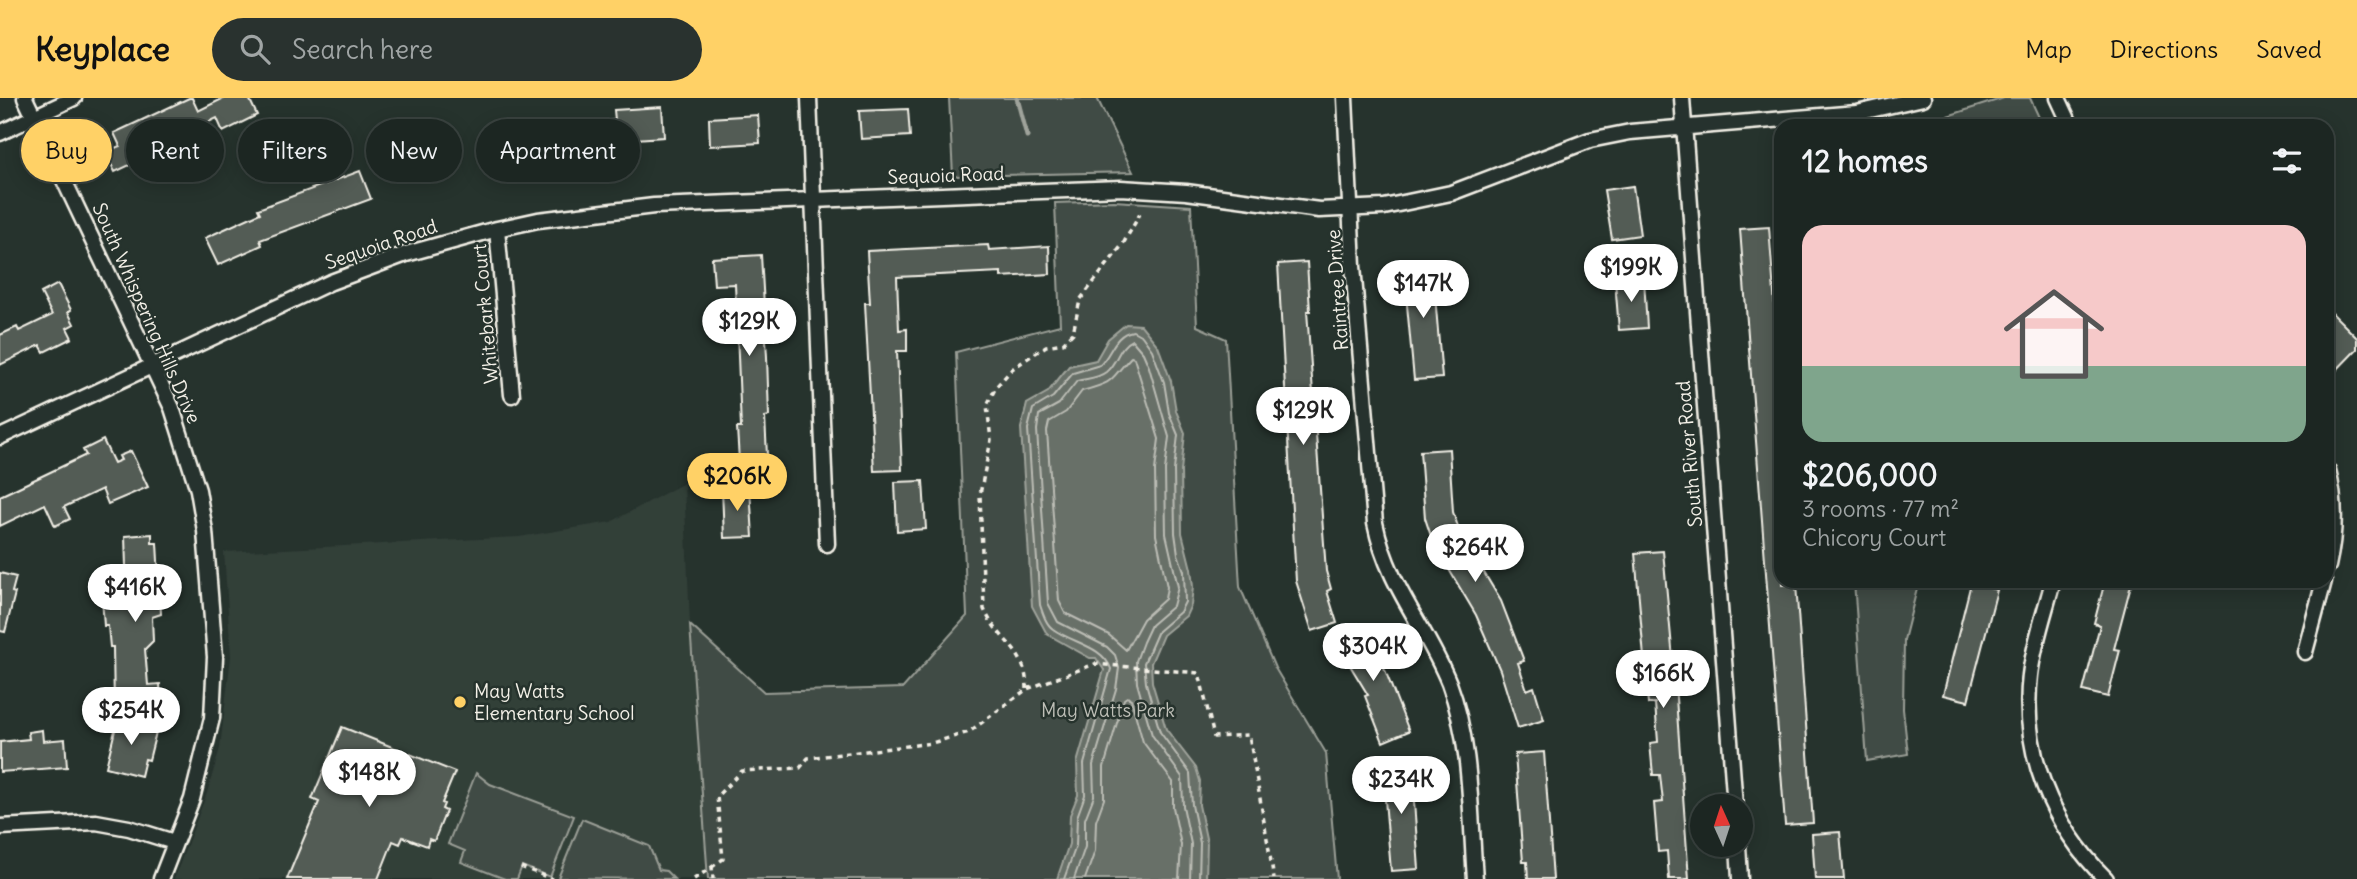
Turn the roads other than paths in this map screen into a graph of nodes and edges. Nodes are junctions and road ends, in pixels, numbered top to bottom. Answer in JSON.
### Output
{"nodes":[{"id":1,"x":25,"y":98,"type":"edge"},
{"id":2,"x":74,"y":98,"type":"edge"},
{"id":3,"x":808,"y":98,"type":"edge"},
{"id":4,"x":1345,"y":98,"type":"edge"},
{"id":5,"x":1682,"y":98,"type":"edge"},
{"id":6,"x":1923,"y":98,"type":"edge"},
{"id":7,"x":2058,"y":98,"type":"edge"},
{"id":8,"x":34,"y":117,"type":"junction"},
{"id":9,"x":1783,"y":119,"type":"edge"},
{"id":10,"x":2068,"y":119,"type":"edge"},
{"id":11,"x":1774,"y":120,"type":"edge"},
{"id":12,"x":1684,"y":127,"type":"junction"},
{"id":13,"x":0,"y":133,"type":"edge"},
{"id":14,"x":813,"y":199,"type":"junction"},
{"id":15,"x":1350,"y":209,"type":"junction"},
{"id":16,"x":497,"y":229,"type":"junction"},
{"id":17,"x":153,"y":364,"type":"junction"},
{"id":18,"x":512,"y":395,"type":"dead end"},
{"id":19,"x":0,"y":437,"type":"edge"},
{"id":20,"x":827,"y":544,"type":"dead end"},
{"id":21,"x":2051,"y":588,"type":"edge"},
{"id":22,"x":2322,"y":588,"type":"edge"},
{"id":23,"x":2305,"y":652,"type":"dead end"},
{"id":24,"x":1734,"y":794,"type":"edge"},
{"id":25,"x":0,"y":827,"type":"edge"},
{"id":26,"x":174,"y":842,"type":"junction"},
{"id":27,"x":1739,"y":858,"type":"edge"},
{"id":28,"x":161,"y":879,"type":"edge"},
{"id":29,"x":1475,"y":879,"type":"edge"},
{"id":30,"x":1740,"y":879,"type":"edge"},
{"id":31,"x":2106,"y":879,"type":"edge"}],
"edges":[{"from":1,"to":8,"type":"street","name":"South Whispering Hills Drive"},
{"from":2,"to":8,"type":"street"},
{"from":3,"to":14,"type":"street"},
{"from":4,"to":15,"type":"street","name":"Raintree Drive"},
{"from":5,"to":12,"type":"street","name":"South River Road"},
{"from":6,"to":9,"type":"street","name":"Sequoia Road"},
{"from":7,"to":10,"type":"street"},
{"from":8,"to":13,"type":"street"},
{"from":8,"to":17,"type":"street","name":"South Whispering Hills Drive"},
{"from":11,"to":12,"type":"street","name":"Sequoia Road"},
{"from":12,"to":15,"type":"street","name":"Sequoia Road"},
{"from":12,"to":24,"type":"street","name":"South River Road"},
{"from":14,"to":15,"type":"street","name":"Sequoia Road"},
{"from":14,"to":16,"type":"street","name":"Sequoia Road"},
{"from":14,"to":20,"type":"street"},
{"from":15,"to":29,"type":"street","name":"Raintree Drive"},
{"from":16,"to":17,"type":"street","name":"Sequoia Road"},
{"from":16,"to":18,"type":"street","name":"Whitebark Court"},
{"from":17,"to":19,"type":"street","name":"Sequoia Road"},
{"from":17,"to":26,"type":"street","name":"South Whispering Hills Drive"},
{"from":21,"to":31,"type":"street"},
{"from":22,"to":23,"type":"street"},
{"from":25,"to":26,"type":"street"},
{"from":26,"to":28,"type":"street","name":"South Whispering Hills Drive"},
{"from":27,"to":30,"type":"street"}]}
